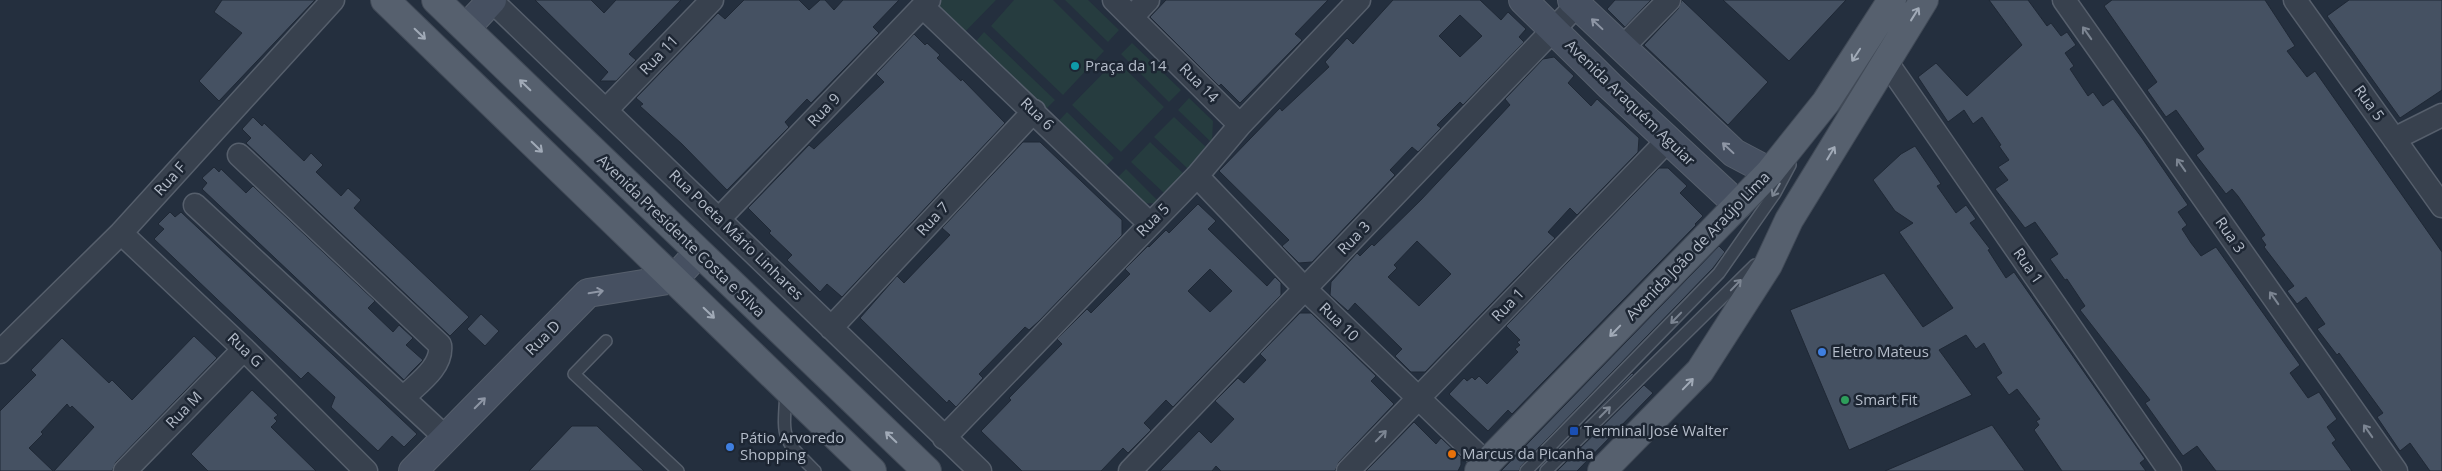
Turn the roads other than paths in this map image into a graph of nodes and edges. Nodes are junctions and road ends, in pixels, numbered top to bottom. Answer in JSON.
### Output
{"nodes":[{"id":1,"x":333,"y":0,"type":"edge"},
{"id":2,"x":385,"y":0,"type":"edge"},
{"id":3,"x":491,"y":0,"type":"edge"},
{"id":4,"x":712,"y":0,"type":"edge"},
{"id":5,"x":1114,"y":0,"type":"edge"},
{"id":6,"x":1148,"y":0,"type":"edge"},
{"id":7,"x":1359,"y":0,"type":"edge"},
{"id":8,"x":1523,"y":0,"type":"edge"},
{"id":9,"x":1669,"y":0,"type":"edge"},
{"id":10,"x":1892,"y":0,"type":"edge"},
{"id":11,"x":1924,"y":0,"type":"edge"},
{"id":12,"x":2064,"y":0,"type":"edge"},
{"id":13,"x":2295,"y":0,"type":"edge"},
{"id":14,"x":1575,"y":2,"type":"edge"},
{"id":15,"x":926,"y":3,"type":"edge"},
{"id":16,"x":451,"y":9,"type":"edge"},
{"id":17,"x":1132,"y":17,"type":"junction"},
{"id":18,"x":1554,"y":30,"type":"junction"},
{"id":19,"x":1622,"y":48,"type":"junction"},
{"id":20,"x":1886,"y":61,"type":"junction"},
{"id":21,"x":1826,"y":102,"type":"junction"},
{"id":22,"x":606,"y":110,"type":"junction"},
{"id":23,"x":1034,"y":111,"type":"junction"},
{"id":24,"x":2442,"y":116,"type":"edge"},
{"id":25,"x":1240,"y":125,"type":"junction"},
{"id":26,"x":2394,"y":139,"type":"junction"},
{"id":27,"x":1668,"y":140,"type":"junction"},
{"id":28,"x":239,"y":154,"type":"dead end"},
{"id":29,"x":1770,"y":172,"type":"junction"},
{"id":30,"x":1197,"y":176,"type":"junction"},
{"id":31,"x":195,"y":205,"type":"dead end"},
{"id":32,"x":1738,"y":205,"type":"junction"},
{"id":33,"x":2442,"y":206,"type":"edge"},
{"id":34,"x":719,"y":219,"type":"junction"},
{"id":35,"x":1789,"y":220,"type":"junction"},
{"id":36,"x":1149,"y":223,"type":"junction"},
{"id":37,"x":121,"y":233,"type":"junction"},
{"id":38,"x":698,"y":253,"type":"junction"},
{"id":39,"x":674,"y":279,"type":"junction"},
{"id":40,"x":1305,"y":290,"type":"junction"},
{"id":41,"x":832,"y":328,"type":"junction"},
{"id":42,"x":606,"y":341,"type":"dead end"},
{"id":43,"x":244,"y":349,"type":"junction"},
{"id":44,"x":0,"y":352,"type":"edge"},
{"id":45,"x":786,"y":388,"type":"junction"},
{"id":46,"x":403,"y":398,"type":"junction"},
{"id":47,"x":1418,"y":398,"type":"junction"},
{"id":48,"x":445,"y":437,"type":"junction"},
{"id":49,"x":944,"y":438,"type":"junction"},
{"id":50,"x":1483,"y":467,"type":"edge"},
{"id":51,"x":125,"y":471,"type":"edge"},
{"id":52,"x":366,"y":471,"type":"edge"},
{"id":53,"x":412,"y":471,"type":"edge"},
{"id":54,"x":438,"y":471,"type":"edge"},
{"id":55,"x":678,"y":471,"type":"edge"},
{"id":56,"x":815,"y":471,"type":"edge"},
{"id":57,"x":872,"y":471,"type":"edge"},
{"id":58,"x":927,"y":471,"type":"edge"},
{"id":59,"x":980,"y":471,"type":"edge"},
{"id":60,"x":1130,"y":471,"type":"edge"},
{"id":61,"x":1348,"y":471,"type":"edge"},
{"id":62,"x":1526,"y":471,"type":"edge"},
{"id":63,"x":1546,"y":471,"type":"edge"},
{"id":64,"x":1602,"y":471,"type":"edge"},
{"id":65,"x":2170,"y":471,"type":"edge"},
{"id":66,"x":2396,"y":471,"type":"edge"}],
"edges":[{"from":1,"to":37,"type":"street","name":"Rua F"},
{"from":2,"to":39,"type":"main road","one_way":true},
{"from":3,"to":16,"type":"street"},
{"from":3,"to":22,"type":"street","name":"Rua Poeta Mário Linhares"},
{"from":4,"to":22,"type":"street","name":"Rua 11"},
{"from":5,"to":17,"type":"street","name":"Rua 14"},
{"from":6,"to":17,"type":"street"},
{"from":7,"to":25,"type":"street","name":"Rua 5"},
{"from":8,"to":18,"type":"street","name":"Avenida Araquém Aguiar"},
{"from":9,"to":19,"type":"street"},
{"from":10,"to":21,"type":"main road","name":"Avenida João de Araújo Lima","one_way":true},
{"from":20,"to":11,"type":"main road","one_way":true},
{"from":66,"to":12,"type":"street","name":"Rua 3","one_way":true},
{"from":13,"to":26,"type":"street","name":"Rua 5"},
{"from":14,"to":18,"type":"street","name":"Rua 3"},
{"from":19,"to":14,"type":"street","one_way":true},
{"from":15,"to":23,"type":"street","name":"Rua 6"},
{"from":15,"to":34,"type":"street","name":"Rua 9"},
{"from":38,"to":16,"type":"main road","name":"Avenida Presidente Costa e Silva","one_way":true},
{"from":17,"to":25,"type":"street","name":"Rua 14"},
{"from":18,"to":27,"type":"street","name":"Avenida Araquém Aguiar"},
{"from":18,"to":40,"type":"street","name":"Rua 3"},
{"from":29,"to":19,"type":"street","one_way":true},
{"from":35,"to":20,"type":"main road","one_way":true},
{"from":20,"to":65,"type":"street","name":"Rua 1"},
{"from":21,"to":29,"type":"main road","name":"Avenida João de Araújo Lima"},
{"from":21,"to":62,"type":"lane","one_way":true},
{"from":22,"to":34,"type":"street","name":"Rua Poeta Mário Linhares"},
{"from":23,"to":36,"type":"street","name":"Rua 6"},
{"from":23,"to":41,"type":"street","name":"Rua 7"},
{"from":24,"to":26,"type":"street"},
{"from":25,"to":30,"type":"street","name":"Rua 5"},
{"from":26,"to":33,"type":"street","name":"Rua 5"},
{"from":27,"to":32,"type":"street","name":"Avenida Araquém Aguiar"},
{"from":27,"to":47,"type":"street","name":"Rua 1"},
{"from":28,"to":46,"type":"street"},
{"from":29,"to":32,"type":"main road","name":"Avenida João de Araújo Lima"},
{"from":30,"to":36,"type":"street","name":"Rua 5"},
{"from":30,"to":40,"type":"street","name":"Rua 10"},
{"from":31,"to":46,"type":"street"},
{"from":32,"to":50,"type":"main road","name":"Avenida João de Araújo Lima","one_way":true},
{"from":34,"to":41,"type":"street","name":"Rua Poeta Mário Linhares"},
{"from":63,"to":35,"type":"lane","one_way":true},
{"from":64,"to":35,"type":"main road","one_way":true},
{"from":36,"to":49,"type":"street","name":"Rua 5"},
{"from":37,"to":43,"type":"street","name":"Rua G"},
{"from":37,"to":44,"type":"street","name":"Rua F"},
{"from":38,"to":39,"type":"street"},
{"from":58,"to":38,"type":"main road","name":"Avenida Presidente Costa e Silva","one_way":true},
{"from":39,"to":45,"type":"main road","one_way":true},
{"from":48,"to":39,"type":"street","name":"Rua D","one_way":true},
{"from":40,"to":47,"type":"street","name":"Rua 10"},
{"from":40,"to":60,"type":"street","name":"Rua 3"},
{"from":41,"to":49,"type":"street","name":"Rua Poeta Mário Linhares"},
{"from":42,"to":55,"type":"lane"},
{"from":43,"to":51,"type":"street","name":"Rua M"},
{"from":43,"to":52,"type":"street","name":"Rua G"},
{"from":45,"to":56,"type":"lane"},
{"from":45,"to":57,"type":"main road"},
{"from":46,"to":48,"type":"street"},
{"from":47,"to":50,"type":"street","name":"Rua 10"},
{"from":61,"to":47,"type":"street","name":"Rua 1","one_way":true},
{"from":48,"to":53,"type":"street","name":"Rua D"},
{"from":48,"to":54,"type":"street"},
{"from":49,"to":59,"type":"street","name":"Rua Poeta Mário Linhares"}]}
